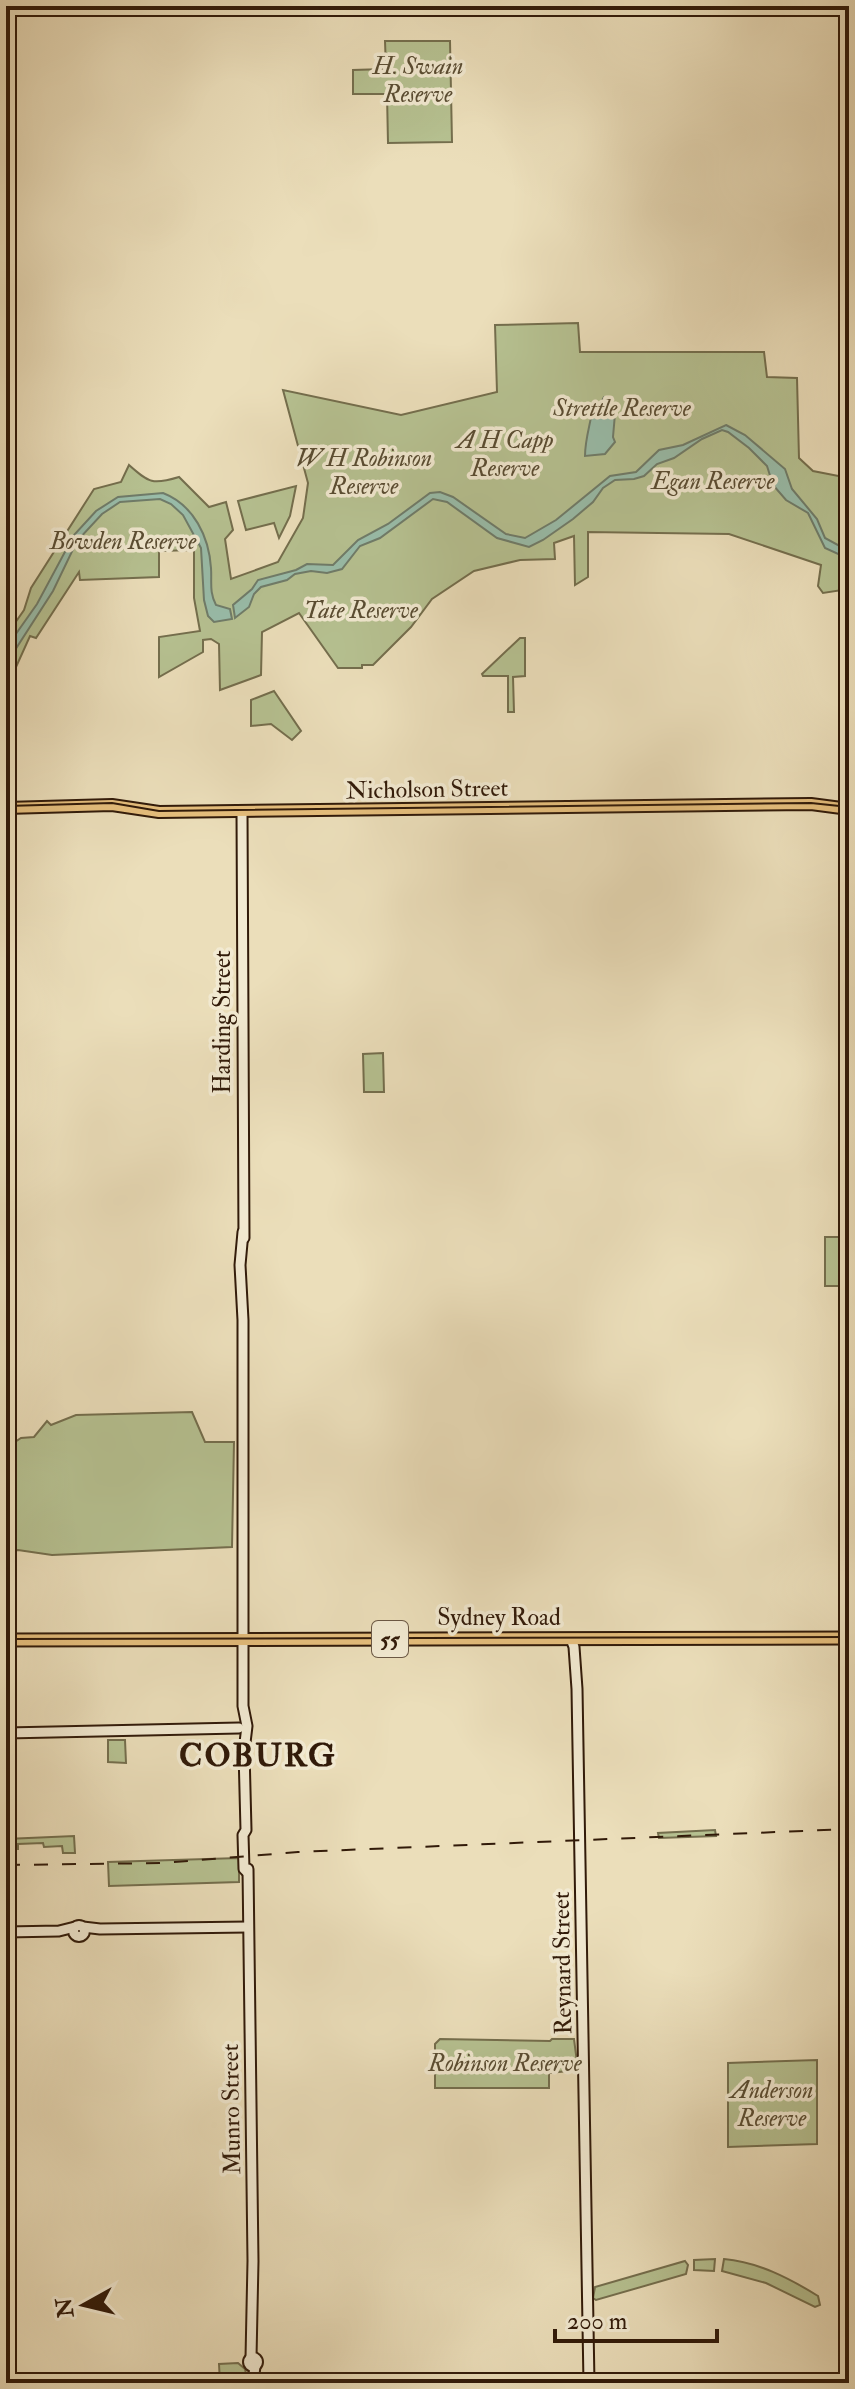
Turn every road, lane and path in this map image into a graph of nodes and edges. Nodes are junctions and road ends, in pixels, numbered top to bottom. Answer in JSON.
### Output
{"nodes":[{"id":1,"x":6,"y":6,"type":"edge"},
{"id":2,"x":17,"y":6,"type":"edge"},
{"id":3,"x":6,"y":808,"type":"edge"},
{"id":4,"x":849,"y":809,"type":"edge"},
{"id":5,"x":242,"y":811,"type":"junction"},
{"id":6,"x":849,"y":1638,"type":"edge"},
{"id":7,"x":571,"y":1639,"type":"junction"},
{"id":8,"x":6,"y":1640,"type":"edge"},
{"id":9,"x":243,"y":1640,"type":"junction"},
{"id":10,"x":240,"y":1726,"type":"junction"},
{"id":11,"x":6,"y":1733,"type":"edge"},
{"id":12,"x":247,"y":1895,"type":"junction"},
{"id":13,"x":248,"y":1927,"type":"junction"},
{"id":14,"x":222,"y":1928,"type":"junction"},
{"id":15,"x":6,"y":1932,"type":"edge"},
{"id":16,"x":253,"y":2382,"type":"edge"},
{"id":17,"x":589,"y":2383,"type":"edge"}],
"edges":[{"from":1,"to":2,"type":"street"},
{"from":3,"to":5,"type":"main road","name":"Nicholson Street"},
{"from":4,"to":5,"type":"main road","name":"Nicholson Street"},
{"from":5,"to":9,"type":"street","name":"Harding Street"},
{"from":6,"to":7,"type":"highway","name":"Sydney Road","number":"55"},
{"from":7,"to":9,"type":"highway","name":"Sydney Road","number":"55"},
{"from":7,"to":17,"type":"street","name":"Reynard Street"},
{"from":8,"to":9,"type":"highway","name":"Sydney Road","number":"55"},
{"from":9,"to":10,"type":"street","name":"Munro Street"},
{"from":10,"to":11,"type":"street"},
{"from":10,"to":12,"type":"street","name":"Munro Street"},
{"from":12,"to":13,"type":"street","name":"Munro Street"},
{"from":12,"to":14,"type":"street"},
{"from":13,"to":14,"type":"street"},
{"from":13,"to":16,"type":"street","name":"Munro Street"},
{"from":14,"to":15,"type":"street"}]}
